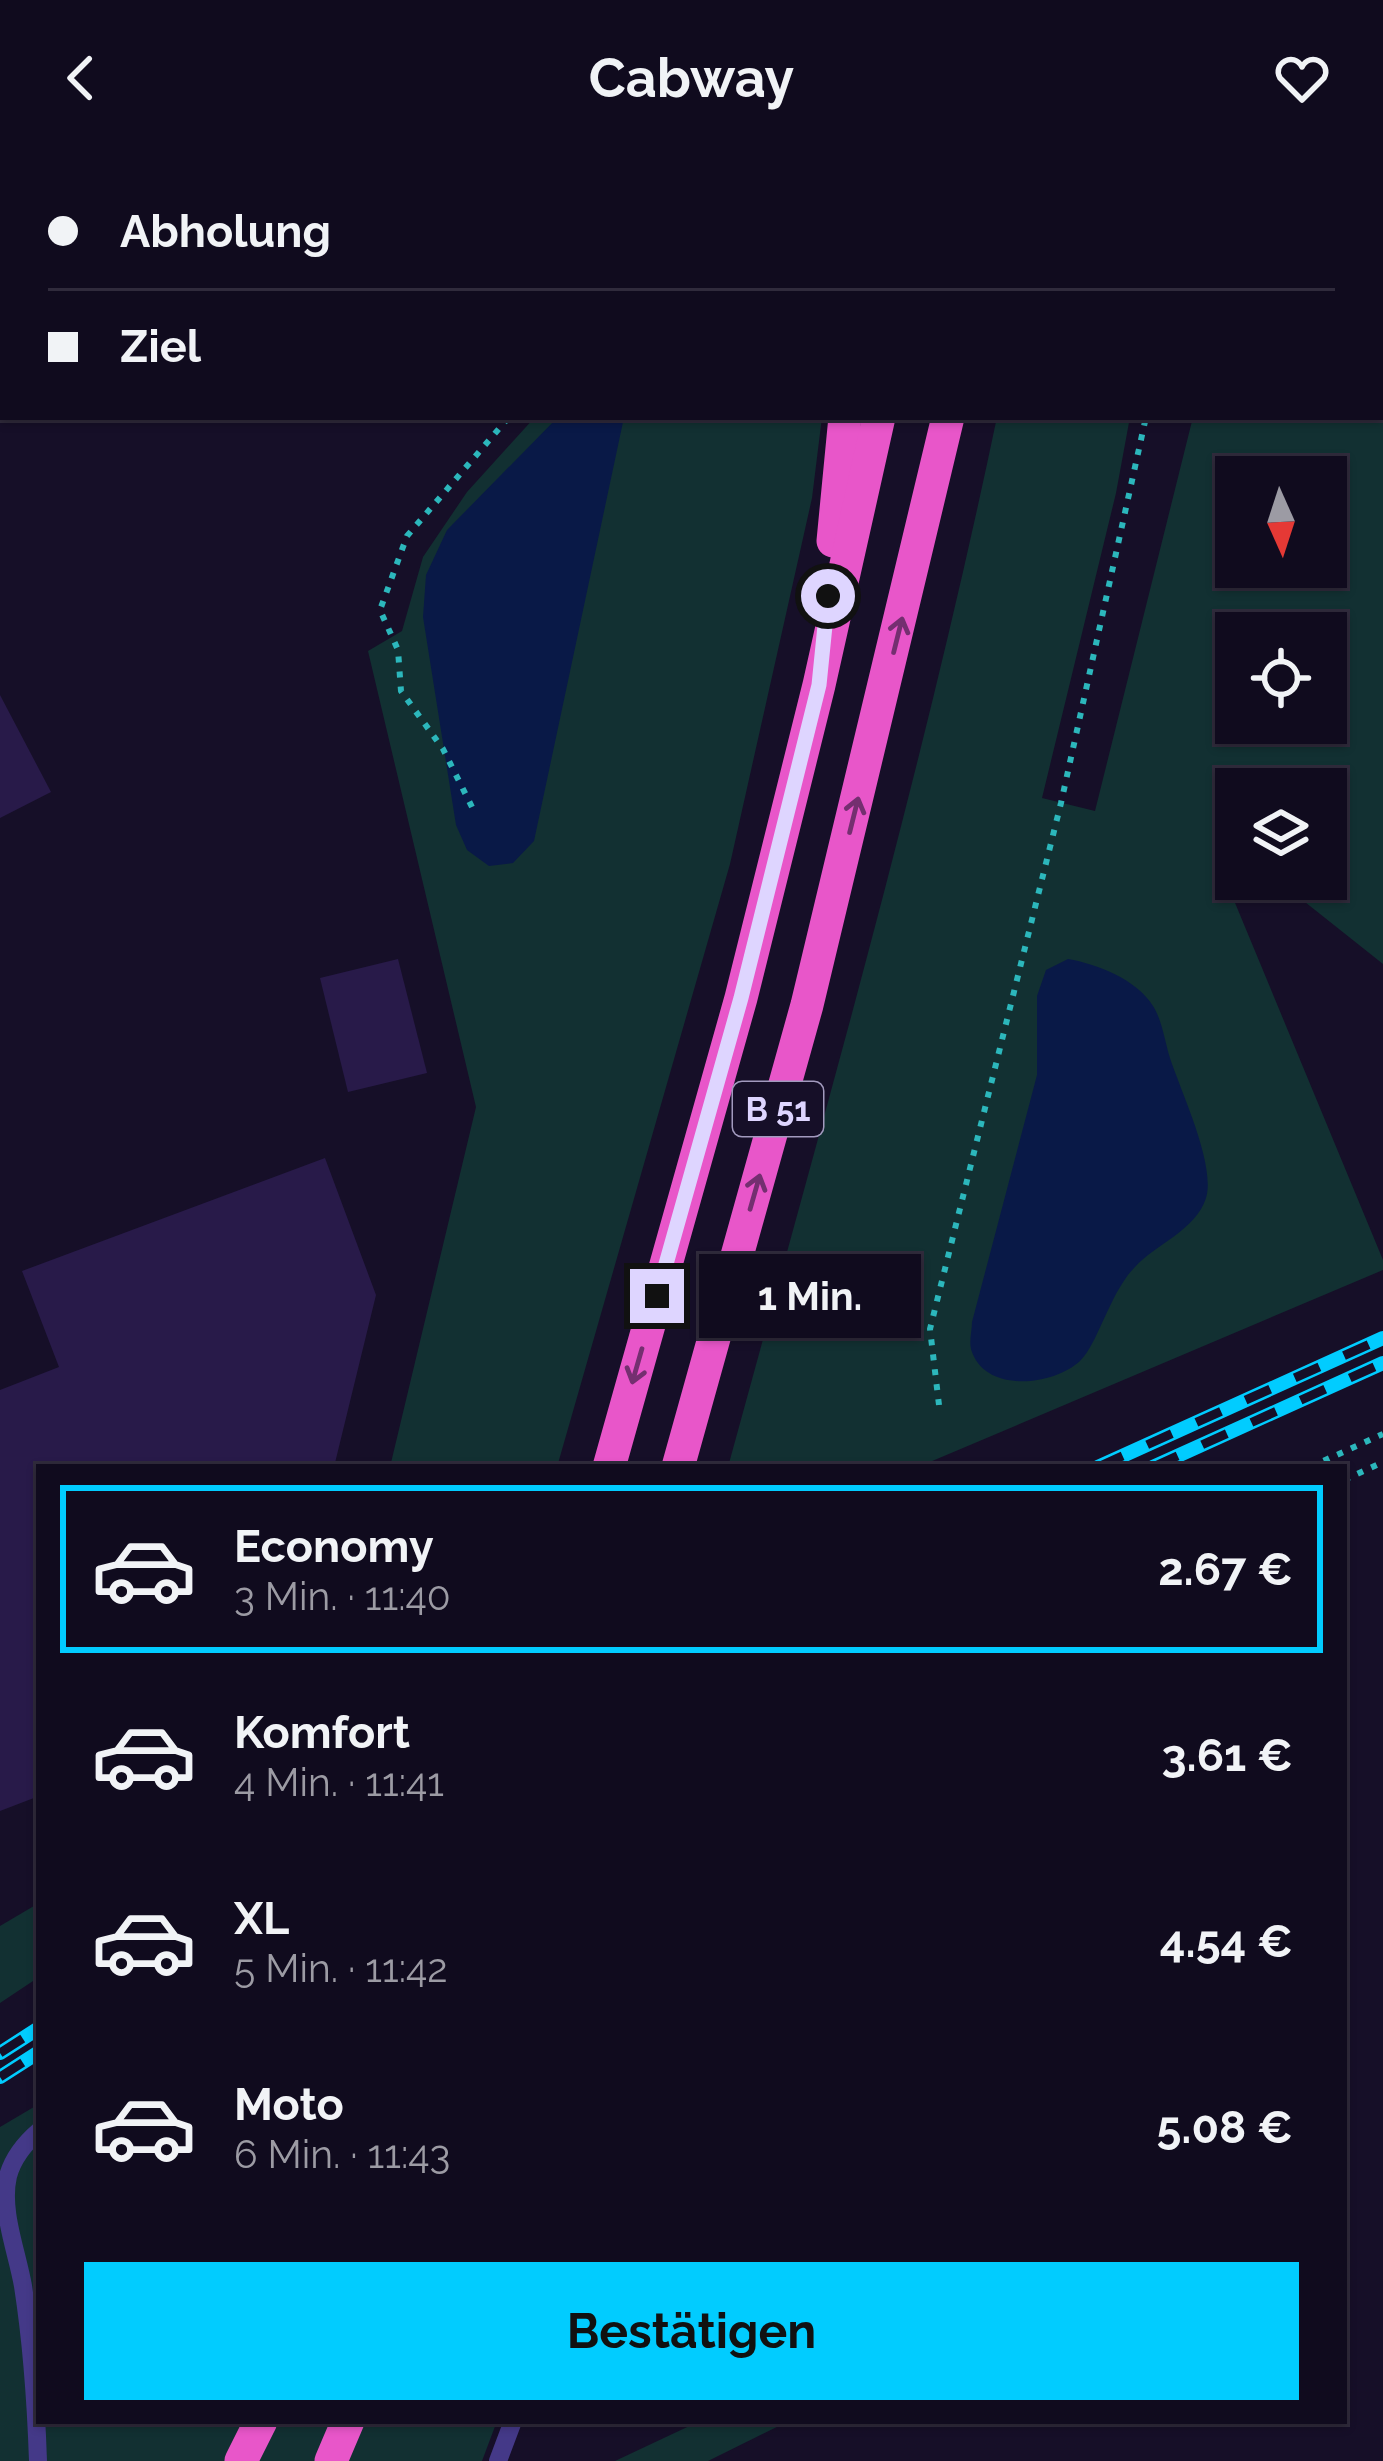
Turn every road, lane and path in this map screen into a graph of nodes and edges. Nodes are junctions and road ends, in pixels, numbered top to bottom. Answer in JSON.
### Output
{"nodes":[{"id":1,"x":506,"y":420,"type":"edge"},
{"id":2,"x":845,"y":420,"type":"edge"},
{"id":3,"x":878,"y":420,"type":"edge"},
{"id":4,"x":947,"y":420,"type":"edge"},
{"id":5,"x":1145,"y":420,"type":"edge"},
{"id":6,"x":819,"y":685,"type":"junction"},
{"id":7,"x":472,"y":807,"type":"dead end"},
{"id":8,"x":939,"y":1405,"type":"dead end"},
{"id":9,"x":1383,"y":1434,"type":"edge"},
{"id":10,"x":1383,"y":1462,"type":"edge"},
{"id":11,"x":610,"y":1464,"type":"edge"},
{"id":12,"x":679,"y":1464,"type":"edge"},
{"id":13,"x":1317,"y":1464,"type":"edge"},
{"id":14,"x":1347,"y":1479,"type":"edge"},
{"id":15,"x":36,"y":2134,"type":"edge"},
{"id":16,"x":36,"y":2375,"type":"edge"},
{"id":17,"x":37,"y":2424,"type":"edge"},
{"id":18,"x":260,"y":2424,"type":"edge"},
{"id":19,"x":347,"y":2424,"type":"edge"},
{"id":20,"x":511,"y":2424,"type":"edge"},
{"id":21,"x":38,"y":2461,"type":"edge"},
{"id":22,"x":241,"y":2461,"type":"edge"},
{"id":23,"x":331,"y":2461,"type":"edge"},
{"id":24,"x":498,"y":2461,"type":"edge"}],
"edges":[{"from":1,"to":7,"type":"path"},
{"from":2,"to":6,"type":"highway"},
{"from":3,"to":6,"type":"highway","number":"B 51"},
{"from":12,"to":4,"type":"highway","number":"B 51","one_way":true},
{"from":5,"to":8,"type":"path"},
{"from":6,"to":11,"type":"highway","number":"B 51","one_way":true},
{"from":9,"to":13,"type":"path"},
{"from":10,"to":14,"type":"path"},
{"from":15,"to":16,"type":"lane"},
{"from":17,"to":21,"type":"lane"},
{"from":18,"to":22,"type":"highway"},
{"from":19,"to":23,"type":"highway"},
{"from":20,"to":24,"type":"lane"}]}
